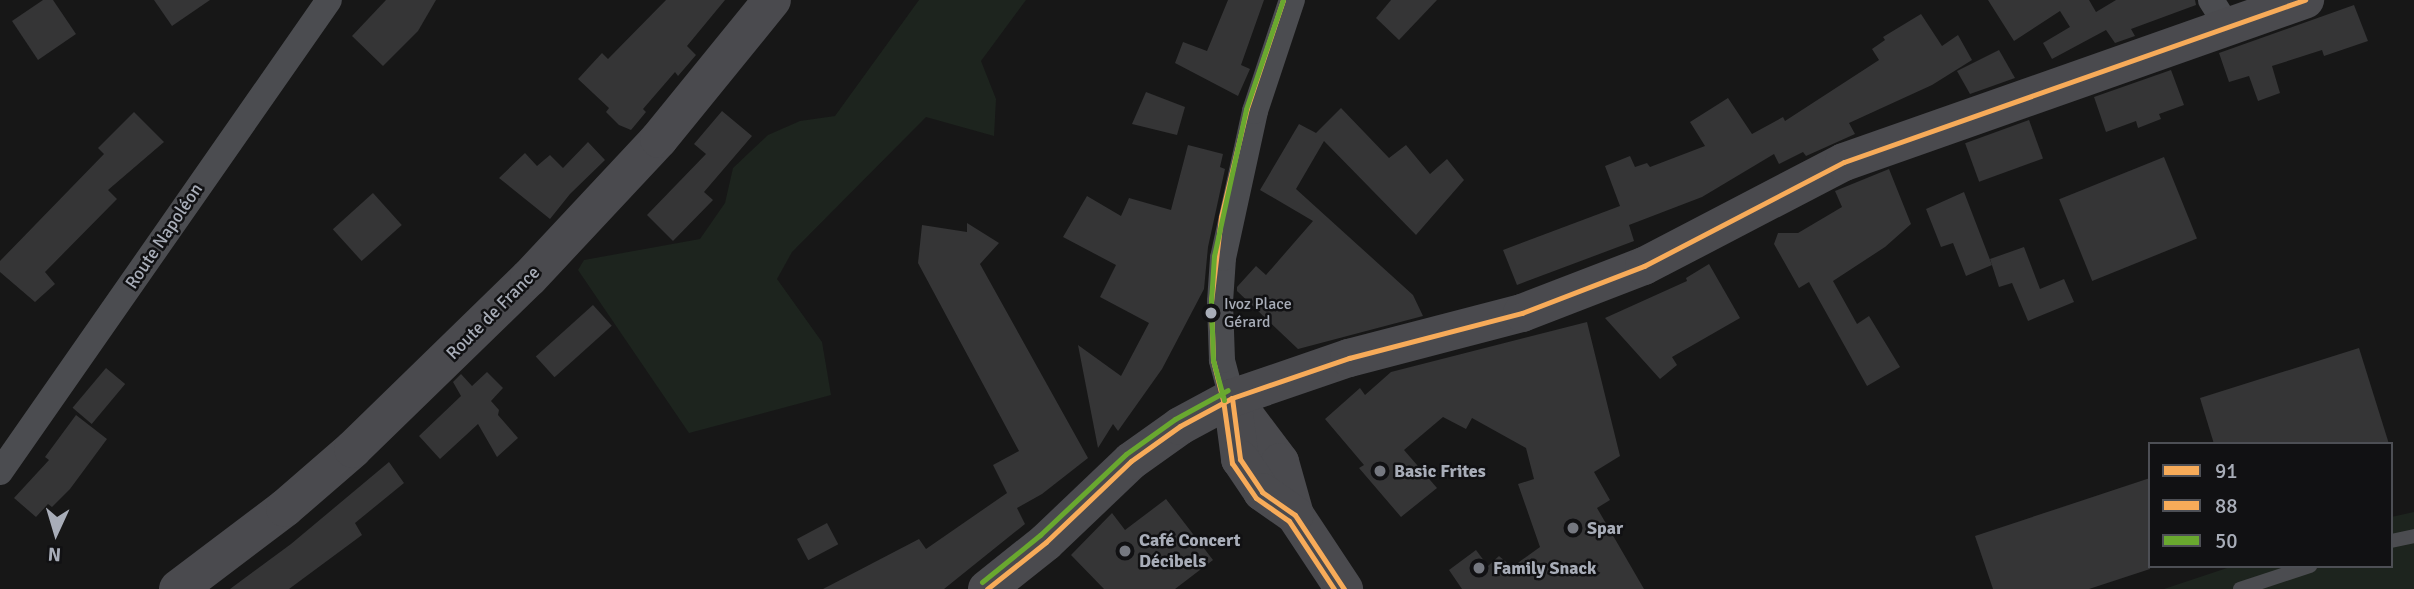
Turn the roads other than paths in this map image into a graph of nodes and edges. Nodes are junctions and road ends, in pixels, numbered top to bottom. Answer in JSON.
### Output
{"nodes":[{"id":1,"x":329,"y":0,"type":"edge"},
{"id":2,"x":772,"y":0,"type":"edge"},
{"id":3,"x":1292,"y":0,"type":"edge"},
{"id":4,"x":2305,"y":0,"type":"edge"},
{"id":5,"x":2220,"y":13,"type":"edge"},
{"id":6,"x":1232,"y":398,"type":"junction"},
{"id":7,"x":0,"y":472,"type":"edge"},
{"id":8,"x":2414,"y":536,"type":"edge"},
{"id":9,"x":2393,"y":541,"type":"edge"},
{"id":10,"x":2304,"y":568,"type":"edge"},
{"id":11,"x":178,"y":589,"type":"edge"},
{"id":12,"x":987,"y":589,"type":"edge"},
{"id":13,"x":1344,"y":589,"type":"edge"},
{"id":14,"x":2240,"y":589,"type":"edge"}],
"edges":[{"from":1,"to":7,"type":"street","name":"Route Napoléon"},
{"from":2,"to":11,"type":"main road","name":"Route de France"},
{"from":3,"to":6,"type":"street"},
{"from":4,"to":5,"type":"main road"},
{"from":5,"to":6,"type":"main road"},
{"from":6,"to":12,"type":"main road"},
{"from":6,"to":13,"type":"main road"},
{"from":8,"to":9,"type":"lane"},
{"from":10,"to":14,"type":"lane"}]}
